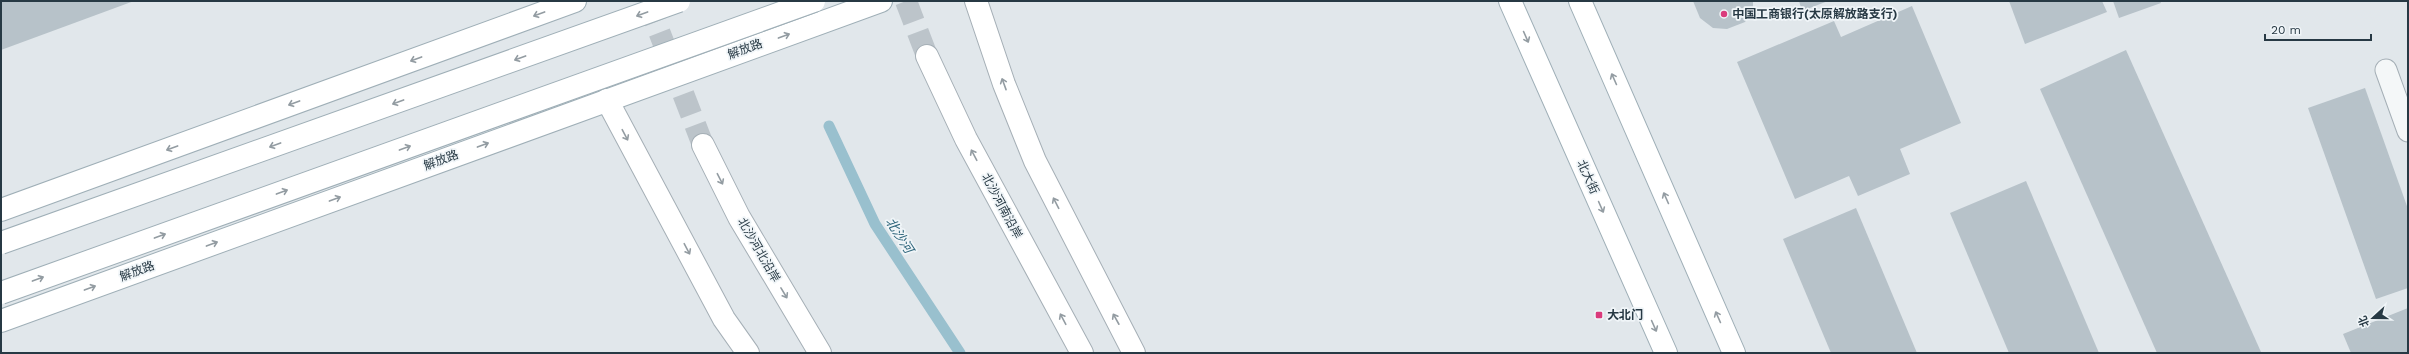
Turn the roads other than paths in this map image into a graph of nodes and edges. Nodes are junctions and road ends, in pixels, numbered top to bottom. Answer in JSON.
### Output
{"nodes":[{"id":1,"x":575,"y":1,"type":"edge"},
{"id":2,"x":679,"y":1,"type":"edge"},
{"id":3,"x":814,"y":1,"type":"edge"},
{"id":4,"x":880,"y":1,"type":"edge"},
{"id":5,"x":976,"y":1,"type":"edge"},
{"id":6,"x":1510,"y":1,"type":"edge"},
{"id":7,"x":1580,"y":1,"type":"edge"},
{"id":8,"x":927,"y":56,"type":"tunnel mouth"},
{"id":9,"x":2386,"y":70,"type":"dead end"},
{"id":10,"x":607,"y":100,"type":"junction"},
{"id":11,"x":2408,"y":130,"type":"edge"},
{"id":12,"x":703,"y":144,"type":"tunnel mouth"},
{"id":13,"x":1,"y":210,"type":"edge"},
{"id":14,"x":1,"y":244,"type":"edge"},
{"id":15,"x":1,"y":292,"type":"edge"},
{"id":16,"x":1,"y":321,"type":"edge"},
{"id":17,"x":748,"y":353,"type":"edge"},
{"id":18,"x":820,"y":353,"type":"edge"},
{"id":19,"x":1082,"y":353,"type":"edge"},
{"id":20,"x":1134,"y":353,"type":"edge"},
{"id":21,"x":1666,"y":353,"type":"edge"},
{"id":22,"x":1734,"y":353,"type":"edge"}],
"edges":[{"from":1,"to":13,"type":"main road","one_way":true},
{"from":2,"to":14,"type":"main road","one_way":true,"bridge":true},
{"from":15,"to":3,"type":"main road","name":"解放路","one_way":true,"bridge":true},
{"from":10,"to":4,"type":"main road","name":"解放路","one_way":true},
{"from":20,"to":5,"type":"main road","one_way":true},
{"from":6,"to":21,"type":"main road","name":"北大街","one_way":true},
{"from":22,"to":7,"type":"main road","one_way":true},
{"from":19,"to":8,"type":"main road","name":"北沙河南沿岸","one_way":true},
{"from":9,"to":11,"type":"lane"},
{"from":16,"to":10,"type":"main road","name":"解放路","one_way":true},
{"from":10,"to":17,"type":"main road","one_way":true},
{"from":12,"to":18,"type":"main road","name":"北沙河北沿岸","one_way":true}]}
